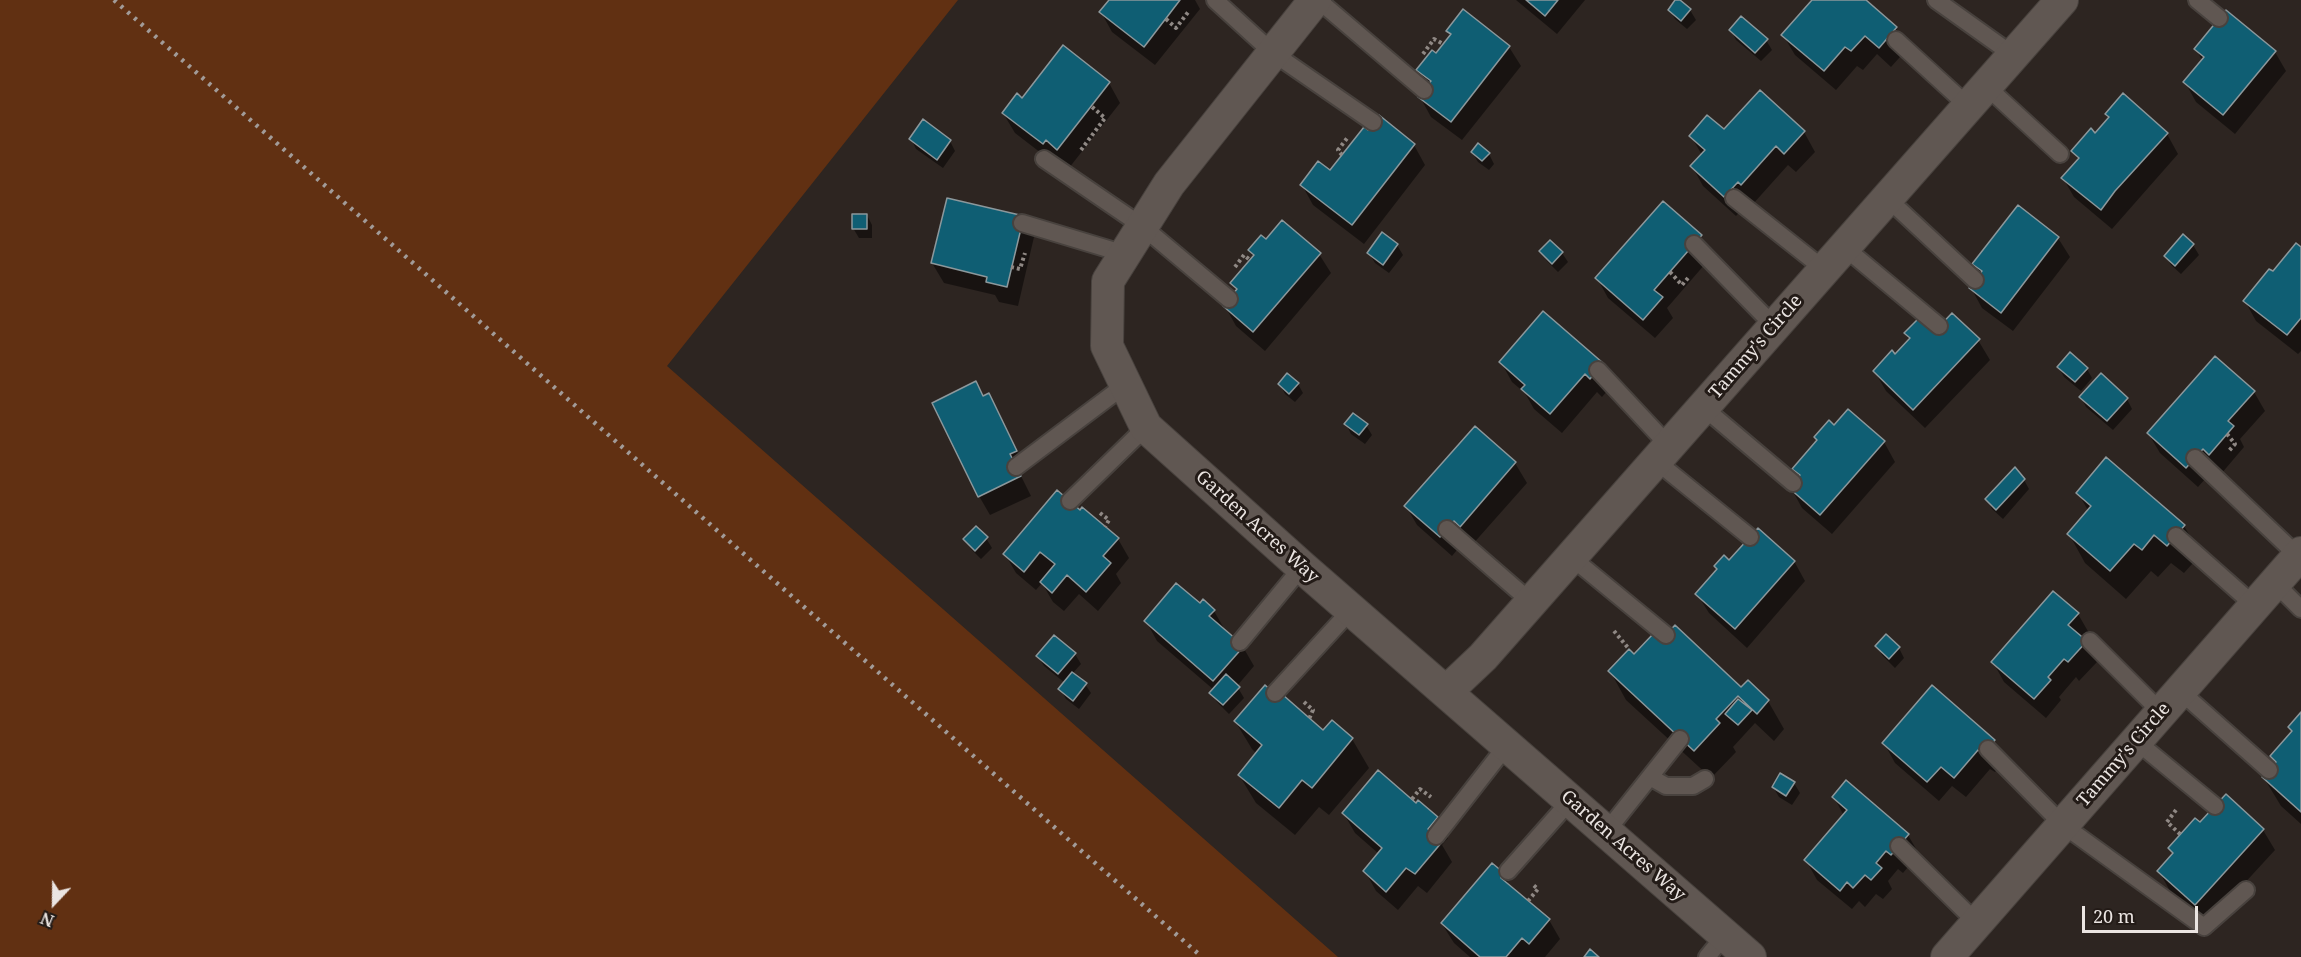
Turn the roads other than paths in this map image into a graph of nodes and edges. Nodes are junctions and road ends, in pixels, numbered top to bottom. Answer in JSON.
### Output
{"nodes":[{"id":1,"x":1215,"y":0,"type":"edge"},
{"id":2,"x":1316,"y":0,"type":"edge"},
{"id":3,"x":1936,"y":0,"type":"edge"},
{"id":4,"x":2062,"y":0,"type":"edge"},
{"id":5,"x":2197,"y":0,"type":"edge"},
{"id":6,"x":2219,"y":18,"type":"dead end"},
{"id":7,"x":1896,"y":40,"type":"dead end"},
{"id":8,"x":1273,"y":54,"type":"junction"},
{"id":9,"x":2013,"y":55,"type":"junction"},
{"id":10,"x":1424,"y":90,"type":"dead end"},
{"id":11,"x":1977,"y":96,"type":"junction"},
{"id":12,"x":1373,"y":122,"type":"dead end"},
{"id":13,"x":2060,"y":154,"type":"dead end"},
{"id":14,"x":1044,"y":159,"type":"dead end"},
{"id":15,"x":1734,"y":198,"type":"dead end"},
{"id":16,"x":1887,"y":198,"type":"junction"},
{"id":17,"x":1022,"y":223,"type":"dead end"},
{"id":18,"x":1142,"y":226,"type":"junction"},
{"id":19,"x":1694,"y":244,"type":"dead end"},
{"id":20,"x":1125,"y":255,"type":"junction"},
{"id":21,"x":1834,"y":258,"type":"junction"},
{"id":22,"x":1976,"y":280,"type":"dead end"},
{"id":23,"x":1229,"y":299,"type":"dead end"},
{"id":24,"x":1774,"y":326,"type":"junction"},
{"id":25,"x":1939,"y":326,"type":"dead end"},
{"id":26,"x":1598,"y":370,"type":"dead end"},
{"id":27,"x":1125,"y":385,"type":"junction"},
{"id":28,"x":1703,"y":407,"type":"junction"},
{"id":29,"x":1146,"y":427,"type":"junction"},
{"id":30,"x":1662,"y":453,"type":"junction"},
{"id":31,"x":2195,"y":458,"type":"dead end"},
{"id":32,"x":1016,"y":467,"type":"dead end"},
{"id":33,"x":1793,"y":483,"type":"dead end"},
{"id":34,"x":1070,"y":501,"type":"dead end"},
{"id":35,"x":1447,"y":529,"type":"dead end"},
{"id":36,"x":2176,"y":536,"type":"dead end"},
{"id":37,"x":1750,"y":537,"type":"dead end"},
{"id":38,"x":2300,"y":555,"type":"edge"},
{"id":39,"x":1571,"y":556,"type":"junction"},
{"id":40,"x":1302,"y":567,"type":"junction"},
{"id":41,"x":2265,"y":595,"type":"junction"},
{"id":42,"x":1531,"y":602,"type":"junction"},
{"id":43,"x":1350,"y":609,"type":"junction"},
{"id":44,"x":2301,"y":609,"type":"edge"},
{"id":45,"x":1666,"y":635,"type":"dead end"},
{"id":46,"x":2090,"y":641,"type":"dead end"},
{"id":47,"x":1240,"y":642,"type":"dead end"},
{"id":48,"x":1446,"y":692,"type":"junction"},
{"id":49,"x":1275,"y":693,"type":"dead end"},
{"id":50,"x":2170,"y":702,"type":"junction"},
{"id":51,"x":1680,"y":739,"type":"dead end"},
{"id":52,"x":2136,"y":741,"type":"junction"},
{"id":53,"x":1507,"y":745,"type":"junction"},
{"id":54,"x":1988,"y":749,"type":"dead end"},
{"id":55,"x":2269,"y":770,"type":"dead end"},
{"id":56,"x":1650,"y":777,"type":"junction"},
{"id":57,"x":1705,"y":779,"type":"dead end"},
{"id":58,"x":1570,"y":801,"type":"junction"},
{"id":59,"x":2215,"y":806,"type":"dead end"},
{"id":60,"x":2062,"y":825,"type":"junction"},
{"id":61,"x":1606,"y":832,"type":"junction"},
{"id":62,"x":1436,"y":836,"type":"dead end"},
{"id":63,"x":1899,"y":846,"type":"dead end"},
{"id":64,"x":1508,"y":871,"type":"dead end"},
{"id":65,"x":2246,"y":890,"type":"dead end"},
{"id":66,"x":1977,"y":923,"type":"junction"},
{"id":67,"x":1716,"y":946,"type":"edge"},
{"id":68,"x":1750,"y":957,"type":"edge"},
{"id":69,"x":1947,"y":957,"type":"edge"}],
"edges":[{"from":1,"to":8,"type":"lane"},
{"from":2,"to":8,"type":"street","name":"Garden Acres Way"},
{"from":2,"to":10,"type":"lane"},
{"from":3,"to":9,"type":"lane"},
{"from":4,"to":9,"type":"street","name":"Tammy's Circle"},
{"from":5,"to":6,"type":"lane"},
{"from":7,"to":11,"type":"lane"},
{"from":8,"to":12,"type":"lane"},
{"from":8,"to":18,"type":"street","name":"Garden Acres Way"},
{"from":9,"to":11,"type":"street","name":"Tammy's Circle"},
{"from":11,"to":13,"type":"lane"},
{"from":11,"to":16,"type":"street","name":"Tammy's Circle"},
{"from":14,"to":18,"type":"lane"},
{"from":15,"to":21,"type":"lane"},
{"from":16,"to":21,"type":"street","name":"Tammy's Circle"},
{"from":16,"to":22,"type":"lane"},
{"from":17,"to":20,"type":"lane"},
{"from":18,"to":20,"type":"street","name":"Garden Acres Way"},
{"from":18,"to":23,"type":"lane"},
{"from":19,"to":24,"type":"lane"},
{"from":20,"to":27,"type":"street","name":"Garden Acres Way"},
{"from":21,"to":24,"type":"street","name":"Tammy's Circle"},
{"from":21,"to":25,"type":"lane"},
{"from":24,"to":28,"type":"street","name":"Tammy's Circle"},
{"from":26,"to":30,"type":"lane"},
{"from":27,"to":29,"type":"street","name":"Garden Acres Way"},
{"from":27,"to":32,"type":"lane"},
{"from":28,"to":30,"type":"street","name":"Tammy's Circle"},
{"from":28,"to":33,"type":"lane"},
{"from":29,"to":34,"type":"lane"},
{"from":29,"to":40,"type":"street","name":"Garden Acres Way"},
{"from":30,"to":37,"type":"lane"},
{"from":30,"to":39,"type":"street","name":"Tammy's Circle"},
{"from":31,"to":38,"type":"lane"},
{"from":35,"to":42,"type":"lane"},
{"from":36,"to":41,"type":"lane"},
{"from":38,"to":41,"type":"street","name":"Tammy's Circle"},
{"from":39,"to":42,"type":"street","name":"Tammy's Circle"},
{"from":39,"to":45,"type":"lane"},
{"from":40,"to":43,"type":"street","name":"Garden Acres Way"},
{"from":40,"to":47,"type":"lane"},
{"from":41,"to":44,"type":"lane"},
{"from":41,"to":50,"type":"street","name":"Tammy's Circle"},
{"from":42,"to":48,"type":"street","name":"Tammy's Circle"},
{"from":43,"to":48,"type":"street","name":"Garden Acres Way"},
{"from":43,"to":49,"type":"lane"},
{"from":46,"to":50,"type":"lane"},
{"from":48,"to":53,"type":"street","name":"Garden Acres Way"},
{"from":50,"to":52,"type":"street","name":"Tammy's Circle"},
{"from":50,"to":55,"type":"lane"},
{"from":51,"to":56,"type":"lane"},
{"from":52,"to":59,"type":"lane"},
{"from":52,"to":60,"type":"street","name":"Tammy's Circle"},
{"from":53,"to":58,"type":"street","name":"Garden Acres Way"},
{"from":53,"to":62,"type":"lane"},
{"from":54,"to":60,"type":"lane"},
{"from":56,"to":57,"type":"lane"},
{"from":56,"to":61,"type":"lane"},
{"from":58,"to":61,"type":"street","name":"Garden Acres Way"},
{"from":58,"to":64,"type":"lane"},
{"from":60,"to":65,"type":"lane"},
{"from":60,"to":66,"type":"street","name":"Tammy's Circle"},
{"from":61,"to":67,"type":"street","name":"Garden Acres Way"},
{"from":63,"to":66,"type":"lane"},
{"from":66,"to":69,"type":"street","name":"Tammy's Circle"},
{"from":67,"to":68,"type":"street","name":"Garden Acres Way"}]}
